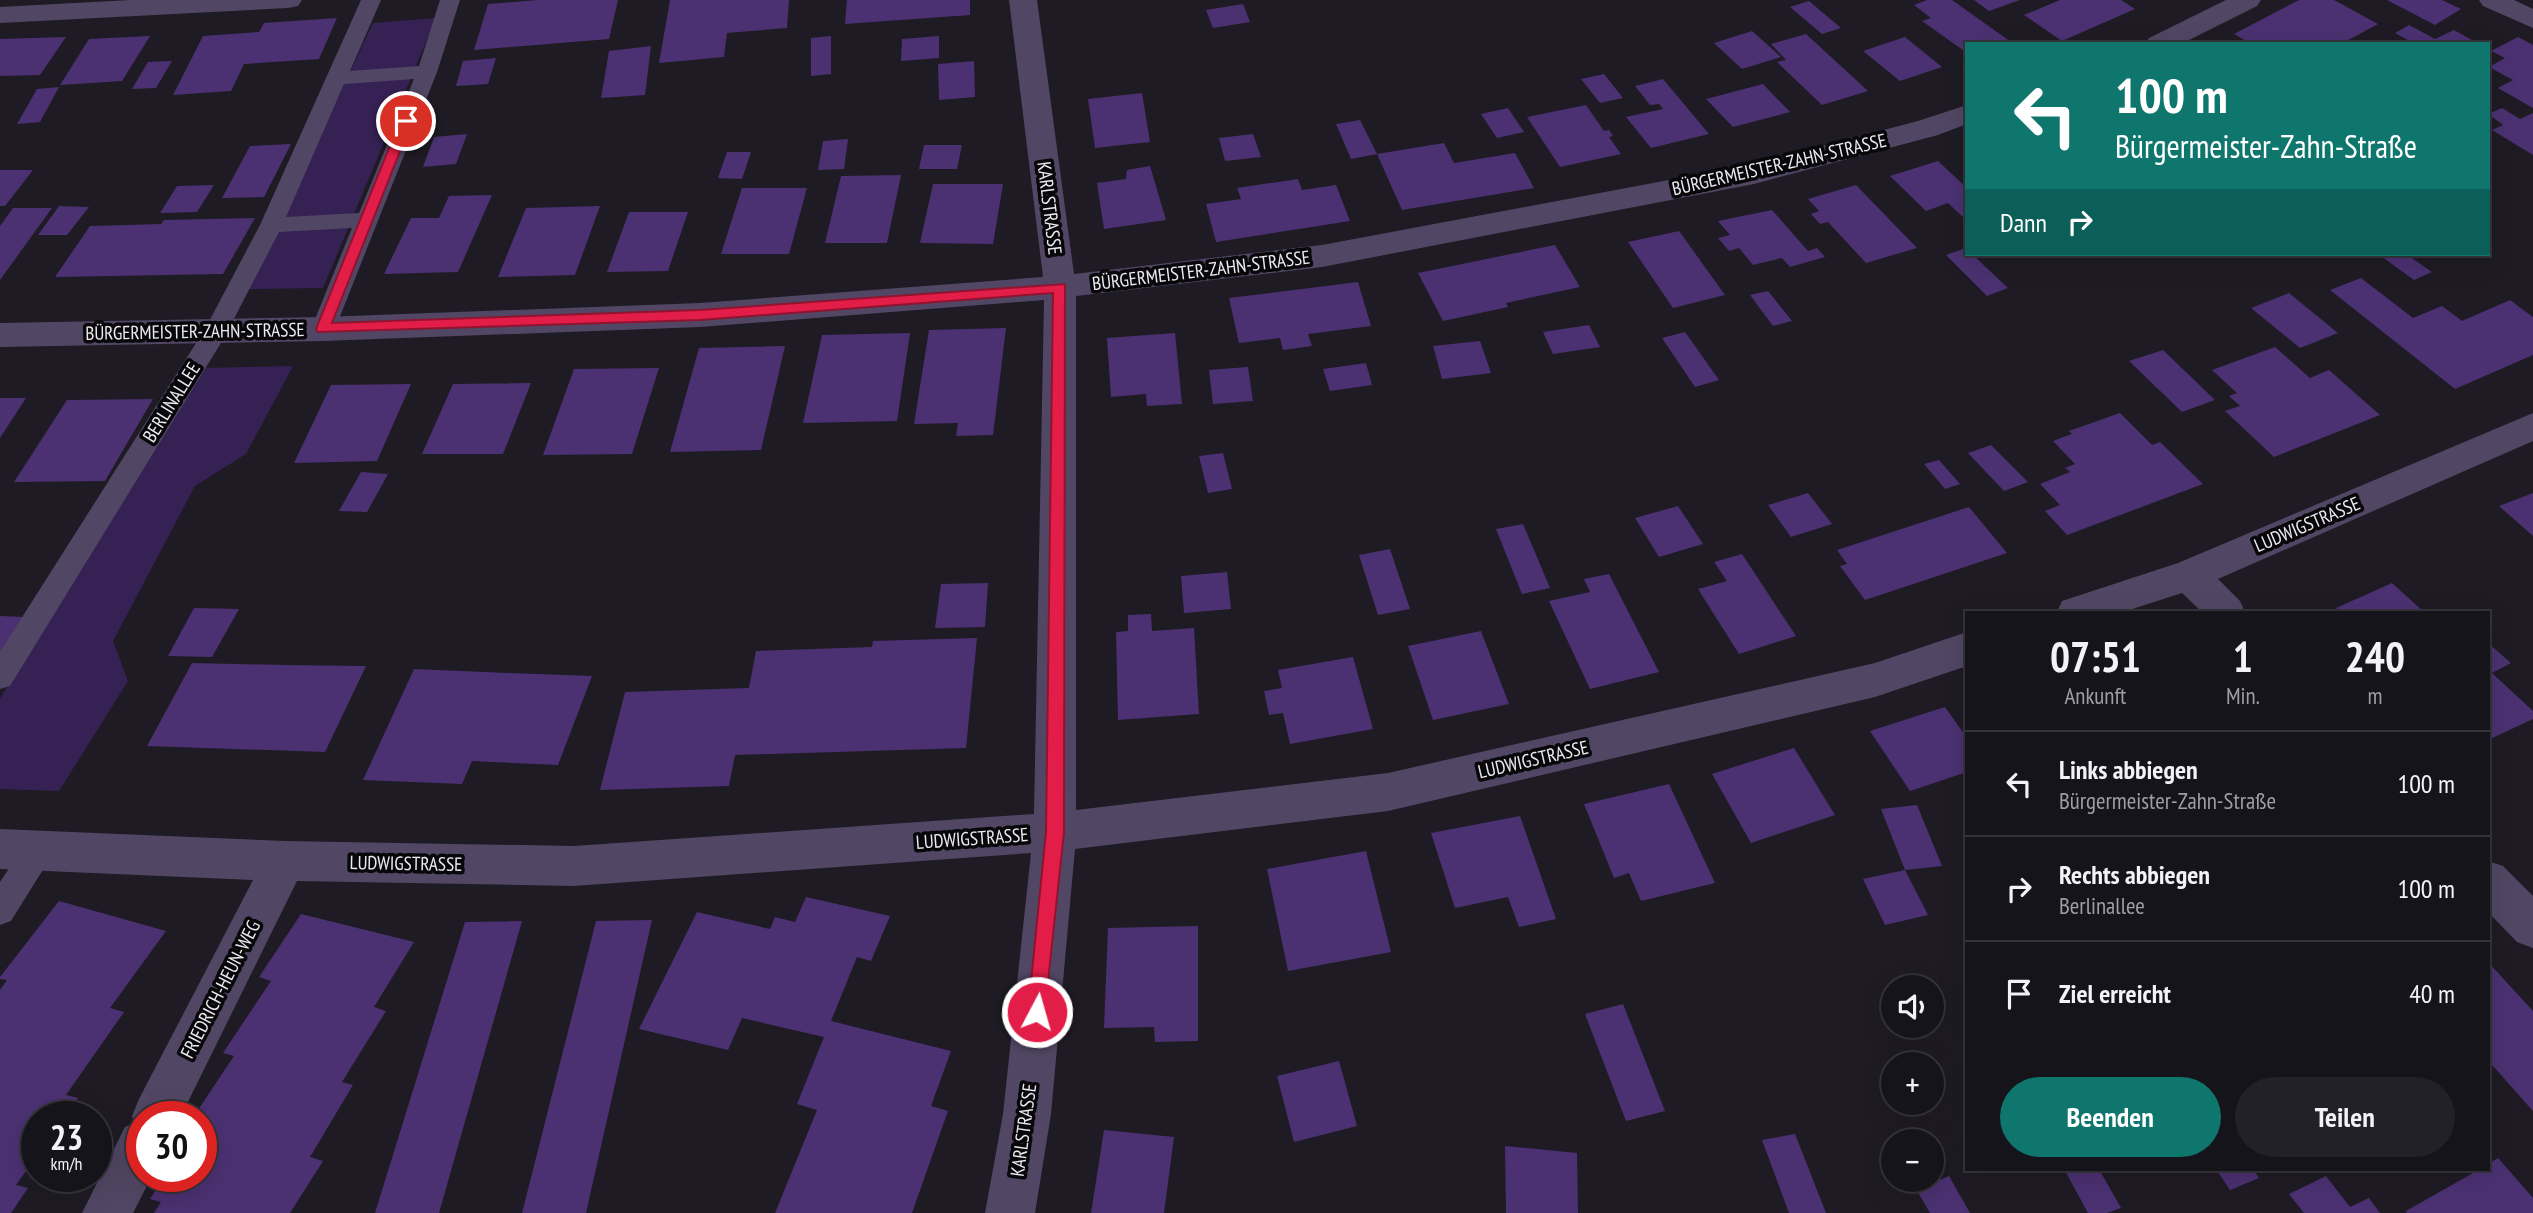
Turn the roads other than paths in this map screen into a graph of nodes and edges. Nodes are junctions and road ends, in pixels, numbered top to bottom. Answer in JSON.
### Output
{"nodes":[{"id":1,"x":288,"y":0,"type":"edge"},
{"id":2,"x":371,"y":0,"type":"edge"},
{"id":3,"x":450,"y":0,"type":"edge"},
{"id":4,"x":1023,"y":0,"type":"edge"},
{"id":5,"x":2247,"y":0,"type":"edge"},
{"id":6,"x":2493,"y":0,"type":"edge"},
{"id":7,"x":0,"y":15,"type":"edge"},
{"id":8,"x":2533,"y":20,"type":"edge"},
{"id":9,"x":2163,"y":42,"type":"edge"},
{"id":10,"x":427,"y":72,"type":"junction"},
{"id":11,"x":337,"y":78,"type":"junction"},
{"id":12,"x":1965,"y":115,"type":"edge"},
{"id":13,"x":365,"y":220,"type":"junction"},
{"id":14,"x":271,"y":225,"type":"junction"},
{"id":15,"x":1060,"y":287,"type":"junction"},
{"id":16,"x":323,"y":329,"type":"junction"},
{"id":17,"x":215,"y":332,"type":"junction"},
{"id":18,"x":0,"y":335,"type":"edge"},
{"id":19,"x":2533,"y":426,"type":"edge"},
{"id":20,"x":2189,"y":575,"type":"junction"},
{"id":21,"x":2079,"y":611,"type":"edge"},
{"id":22,"x":2225,"y":611,"type":"edge"},
{"id":23,"x":1965,"y":650,"type":"edge"},
{"id":24,"x":0,"y":677,"type":"edge"},
{"id":25,"x":1055,"y":832,"type":"junction"},
{"id":26,"x":19,"y":850,"type":"edge"},
{"id":27,"x":285,"y":861,"type":"junction"},
{"id":28,"x":2490,"y":883,"type":"edge"},
{"id":29,"x":0,"y":910,"type":"edge"},
{"id":30,"x":2533,"y":926,"type":"edge"},
{"id":31,"x":164,"y":1101,"type":"edge"},
{"id":32,"x":126,"y":1176,"type":"edge"},
{"id":33,"x":107,"y":1213,"type":"edge"},
{"id":34,"x":1010,"y":1213,"type":"edge"}],
"edges":[{"from":1,"to":7,"type":"street"},
{"from":2,"to":11,"type":"lane","name":"BERLINALLEE"},
{"from":3,"to":10,"type":"lane"},
{"from":4,"to":15,"type":"street","name":"KARLSTRASSE"},
{"from":5,"to":9,"type":"street"},
{"from":6,"to":8,"type":"street"},
{"from":10,"to":11,"type":"lane"},
{"from":10,"to":13,"type":"lane"},
{"from":11,"to":14,"type":"lane","name":"BERLINALLEE"},
{"from":12,"to":15,"type":"street","name":"BÜRGERMEISTER-ZAHN-STRASSE"},
{"from":13,"to":14,"type":"lane"},
{"from":13,"to":16,"type":"lane"},
{"from":14,"to":17,"type":"lane","name":"BERLINALLEE"},
{"from":15,"to":16,"type":"street","name":"BÜRGERMEISTER-ZAHN-STRASSE"},
{"from":15,"to":25,"type":"street","name":"KARLSTRASSE"},
{"from":16,"to":17,"type":"street","name":"BÜRGERMEISTER-ZAHN-STRASSE"},
{"from":17,"to":18,"type":"street","name":"BÜRGERMEISTER-ZAHN-STRASSE"},
{"from":17,"to":24,"type":"lane","name":"BERLINALLEE"},
{"from":19,"to":20,"type":"street","name":"LUDWIGSTRASSE"},
{"from":20,"to":21,"type":"street","name":"LUDWIGSTRASSE"},
{"from":20,"to":22,"type":"street"},
{"from":23,"to":25,"type":"street","name":"LUDWIGSTRASSE"},
{"from":25,"to":27,"type":"street","name":"LUDWIGSTRASSE"},
{"from":25,"to":34,"type":"street","name":"KARLSTRASSE"},
{"from":26,"to":27,"type":"street","name":"LUDWIGSTRASSE"},
{"from":26,"to":29,"type":"lane"},
{"from":27,"to":31,"type":"street","name":"FRIEDRICH-HEUN-WEG"},
{"from":28,"to":30,"type":"street"},
{"from":32,"to":33,"type":"street"}]}
